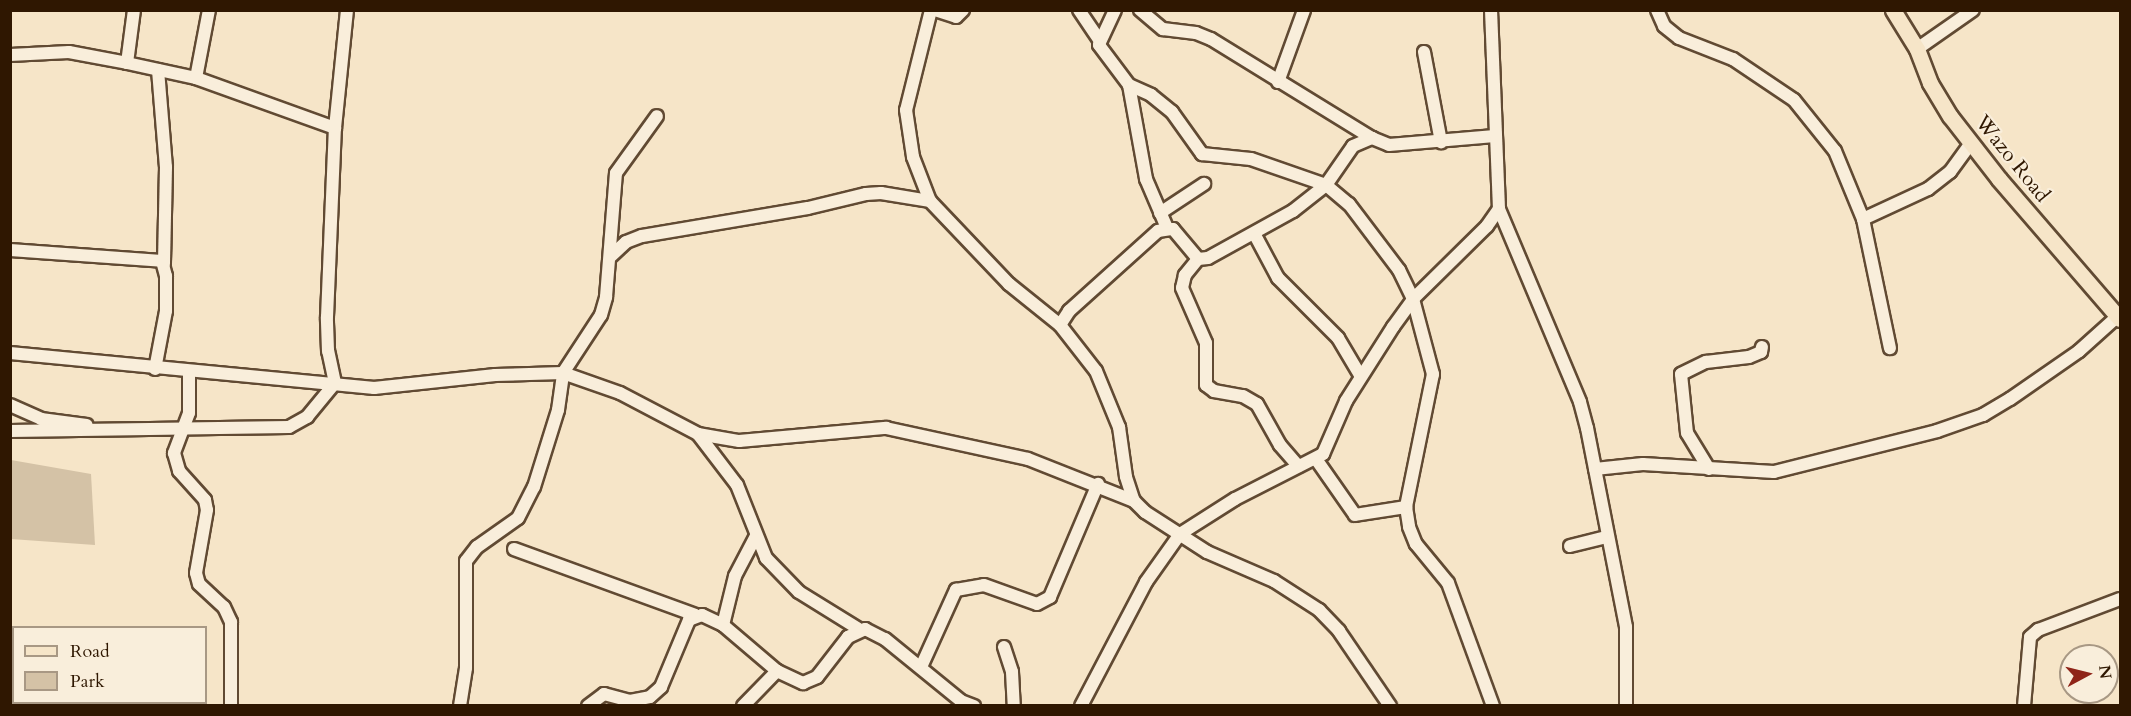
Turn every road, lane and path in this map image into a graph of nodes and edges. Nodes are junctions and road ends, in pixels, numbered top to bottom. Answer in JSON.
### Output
{"nodes":[{"id":1,"x":134,"y":10,"type":"edge"},
{"id":2,"x":209,"y":10,"type":"edge"},
{"id":3,"x":347,"y":10,"type":"edge"},
{"id":4,"x":933,"y":10,"type":"edge"},
{"id":5,"x":963,"y":10,"type":"edge"},
{"id":6,"x":1079,"y":10,"type":"edge"},
{"id":7,"x":1115,"y":10,"type":"edge"},
{"id":8,"x":1140,"y":10,"type":"edge"},
{"id":9,"x":1304,"y":10,"type":"edge"},
{"id":10,"x":1491,"y":10,"type":"edge"},
{"id":11,"x":1657,"y":10,"type":"edge"},
{"id":12,"x":1893,"y":10,"type":"edge"},
{"id":13,"x":1973,"y":10,"type":"edge"},
{"id":14,"x":1100,"y":41,"type":"junction"},
{"id":15,"x":1917,"y":49,"type":"junction"},
{"id":16,"x":1424,"y":52,"type":"dead end"},
{"id":17,"x":10,"y":55,"type":"edge"},
{"id":18,"x":128,"y":63,"type":"junction"},
{"id":19,"x":158,"y":70,"type":"junction"},
{"id":20,"x":196,"y":78,"type":"junction"},
{"id":21,"x":1278,"y":82,"type":"junction"},
{"id":22,"x":1129,"y":85,"type":"junction"},
{"id":23,"x":657,"y":116,"type":"dead end"},
{"id":24,"x":335,"y":128,"type":"junction"},
{"id":25,"x":1495,"y":136,"type":"junction"},
{"id":26,"x":1372,"y":138,"type":"junction"},
{"id":27,"x":1441,"y":142,"type":"junction"},
{"id":28,"x":1971,"y":143,"type":"junction"},
{"id":29,"x":1204,"y":184,"type":"dead end"},
{"id":30,"x":1326,"y":185,"type":"junction"},
{"id":31,"x":930,"y":201,"type":"junction"},
{"id":32,"x":1498,"y":209,"type":"junction"},
{"id":33,"x":1160,"y":213,"type":"junction"},
{"id":34,"x":1863,"y":219,"type":"junction"},
{"id":35,"x":1167,"y":228,"type":"junction"},
{"id":36,"x":1255,"y":235,"type":"junction"},
{"id":37,"x":10,"y":250,"type":"edge"},
{"id":38,"x":610,"y":257,"type":"junction"},
{"id":39,"x":1198,"y":259,"type":"junction"},
{"id":40,"x":164,"y":264,"type":"junction"},
{"id":41,"x":1413,"y":299,"type":"junction"},
{"id":42,"x":2119,"y":317,"type":"edge"},
{"id":43,"x":1060,"y":325,"type":"junction"},
{"id":44,"x":1762,"y":347,"type":"dead end"},
{"id":45,"x":1890,"y":348,"type":"dead end"},
{"id":46,"x":10,"y":353,"type":"edge"},
{"id":47,"x":155,"y":369,"type":"junction"},
{"id":48,"x":189,"y":373,"type":"junction"},
{"id":49,"x":563,"y":373,"type":"junction"},
{"id":50,"x":1360,"y":375,"type":"junction"},
{"id":51,"x":335,"y":383,"type":"junction"},
{"id":52,"x":10,"y":405,"type":"edge"},
{"id":53,"x":118,"y":430,"type":"junction"},
{"id":54,"x":186,"y":430,"type":"junction"},
{"id":55,"x":10,"y":431,"type":"edge"},
{"id":56,"x":698,"y":434,"type":"junction"},
{"id":57,"x":1316,"y":459,"type":"junction"},
{"id":58,"x":1298,"y":466,"type":"junction"},
{"id":59,"x":1595,"y":469,"type":"junction"},
{"id":60,"x":1709,"y":469,"type":"junction"},
{"id":61,"x":1098,"y":484,"type":"junction"},
{"id":62,"x":1134,"y":501,"type":"junction"},
{"id":63,"x":1406,"y":507,"type":"junction"},
{"id":64,"x":1180,"y":534,"type":"junction"},
{"id":65,"x":756,"y":536,"type":"junction"},
{"id":66,"x":1607,"y":537,"type":"junction"},
{"id":67,"x":1570,"y":546,"type":"dead end"},
{"id":68,"x":514,"y":549,"type":"dead end"},
{"id":69,"x":2121,"y":598,"type":"edge"},
{"id":70,"x":695,"y":615,"type":"junction"},
{"id":71,"x":723,"y":625,"type":"junction"},
{"id":72,"x":859,"y":629,"type":"junction"},
{"id":73,"x":1004,"y":647,"type":"dead end"},
{"id":74,"x":921,"y":666,"type":"junction"},
{"id":75,"x":777,"y":671,"type":"junction"},
{"id":76,"x":959,"y":703,"type":"edge"},
{"id":77,"x":231,"y":705,"type":"edge"},
{"id":78,"x":460,"y":705,"type":"edge"},
{"id":79,"x":588,"y":705,"type":"edge"},
{"id":80,"x":743,"y":705,"type":"edge"},
{"id":81,"x":974,"y":705,"type":"edge"},
{"id":82,"x":1014,"y":705,"type":"edge"},
{"id":83,"x":1081,"y":705,"type":"edge"},
{"id":84,"x":1390,"y":705,"type":"edge"},
{"id":85,"x":1492,"y":705,"type":"edge"},
{"id":86,"x":1626,"y":705,"type":"edge"},
{"id":87,"x":2024,"y":705,"type":"edge"}],
"edges":[{"from":1,"to":18,"type":"street"},
{"from":2,"to":20,"type":"street"},
{"from":3,"to":24,"type":"street"},
{"from":4,"to":5,"type":"street"},
{"from":4,"to":31,"type":"street"},
{"from":6,"to":14,"type":"street"},
{"from":7,"to":14,"type":"street"},
{"from":8,"to":21,"type":"street"},
{"from":9,"to":21,"type":"street"},
{"from":10,"to":25,"type":"street"},
{"from":11,"to":34,"type":"street"},
{"from":12,"to":15,"type":"main road","name":"Wazo Road"},
{"from":13,"to":15,"type":"street"},
{"from":14,"to":22,"type":"street"},
{"from":15,"to":28,"type":"main road","name":"Wazo Road"},
{"from":16,"to":27,"type":"street"},
{"from":17,"to":18,"type":"street"},
{"from":18,"to":19,"type":"street"},
{"from":19,"to":20,"type":"street"},
{"from":19,"to":40,"type":"street"},
{"from":20,"to":24,"type":"street"},
{"from":21,"to":26,"type":"street"},
{"from":22,"to":30,"type":"street"},
{"from":22,"to":33,"type":"street"},
{"from":23,"to":38,"type":"street"},
{"from":24,"to":51,"type":"street"},
{"from":25,"to":27,"type":"street"},
{"from":25,"to":32,"type":"street"},
{"from":26,"to":27,"type":"street"},
{"from":26,"to":30,"type":"street"},
{"from":28,"to":34,"type":"street"},
{"from":28,"to":42,"type":"main road","name":"Wazo Road"},
{"from":29,"to":33,"type":"street"},
{"from":30,"to":36,"type":"street"},
{"from":30,"to":41,"type":"street"},
{"from":31,"to":38,"type":"street"},
{"from":31,"to":43,"type":"street"},
{"from":32,"to":41,"type":"street"},
{"from":32,"to":59,"type":"street"},
{"from":33,"to":35,"type":"street"},
{"from":34,"to":45,"type":"street"},
{"from":35,"to":39,"type":"street"},
{"from":35,"to":43,"type":"street"},
{"from":36,"to":39,"type":"street"},
{"from":36,"to":50,"type":"street"},
{"from":37,"to":40,"type":"street"},
{"from":38,"to":49,"type":"street"},
{"from":39,"to":58,"type":"street"},
{"from":40,"to":47,"type":"street"},
{"from":41,"to":50,"type":"street"},
{"from":41,"to":63,"type":"street"},
{"from":42,"to":60,"type":"street"},
{"from":43,"to":62,"type":"street"},
{"from":44,"to":60,"type":"street"},
{"from":46,"to":47,"type":"street"},
{"from":47,"to":48,"type":"street"},
{"from":48,"to":51,"type":"street"},
{"from":48,"to":54,"type":"street"},
{"from":49,"to":51,"type":"street"},
{"from":49,"to":56,"type":"street"},
{"from":49,"to":78,"type":"street"},
{"from":50,"to":57,"type":"street"},
{"from":51,"to":54,"type":"street"},
{"from":52,"to":53,"type":"street"},
{"from":53,"to":54,"type":"street"},
{"from":53,"to":55,"type":"street"},
{"from":54,"to":77,"type":"street"},
{"from":56,"to":61,"type":"street"},
{"from":56,"to":65,"type":"street"},
{"from":57,"to":58,"type":"street"},
{"from":57,"to":63,"type":"street"},
{"from":58,"to":64,"type":"street"},
{"from":59,"to":60,"type":"street"},
{"from":59,"to":66,"type":"street"},
{"from":61,"to":62,"type":"street"},
{"from":61,"to":74,"type":"street"},
{"from":62,"to":64,"type":"street"},
{"from":63,"to":85,"type":"street"},
{"from":64,"to":83,"type":"street"},
{"from":64,"to":84,"type":"street"},
{"from":65,"to":71,"type":"street"},
{"from":65,"to":72,"type":"street"},
{"from":66,"to":67,"type":"street"},
{"from":66,"to":86,"type":"street"},
{"from":68,"to":70,"type":"street"},
{"from":69,"to":87,"type":"street"},
{"from":70,"to":71,"type":"street"},
{"from":70,"to":79,"type":"street"},
{"from":71,"to":75,"type":"street"},
{"from":72,"to":74,"type":"street"},
{"from":72,"to":75,"type":"street"},
{"from":73,"to":82,"type":"street"},
{"from":74,"to":76,"type":"street"},
{"from":75,"to":80,"type":"street"},
{"from":76,"to":81,"type":"street"}]}
